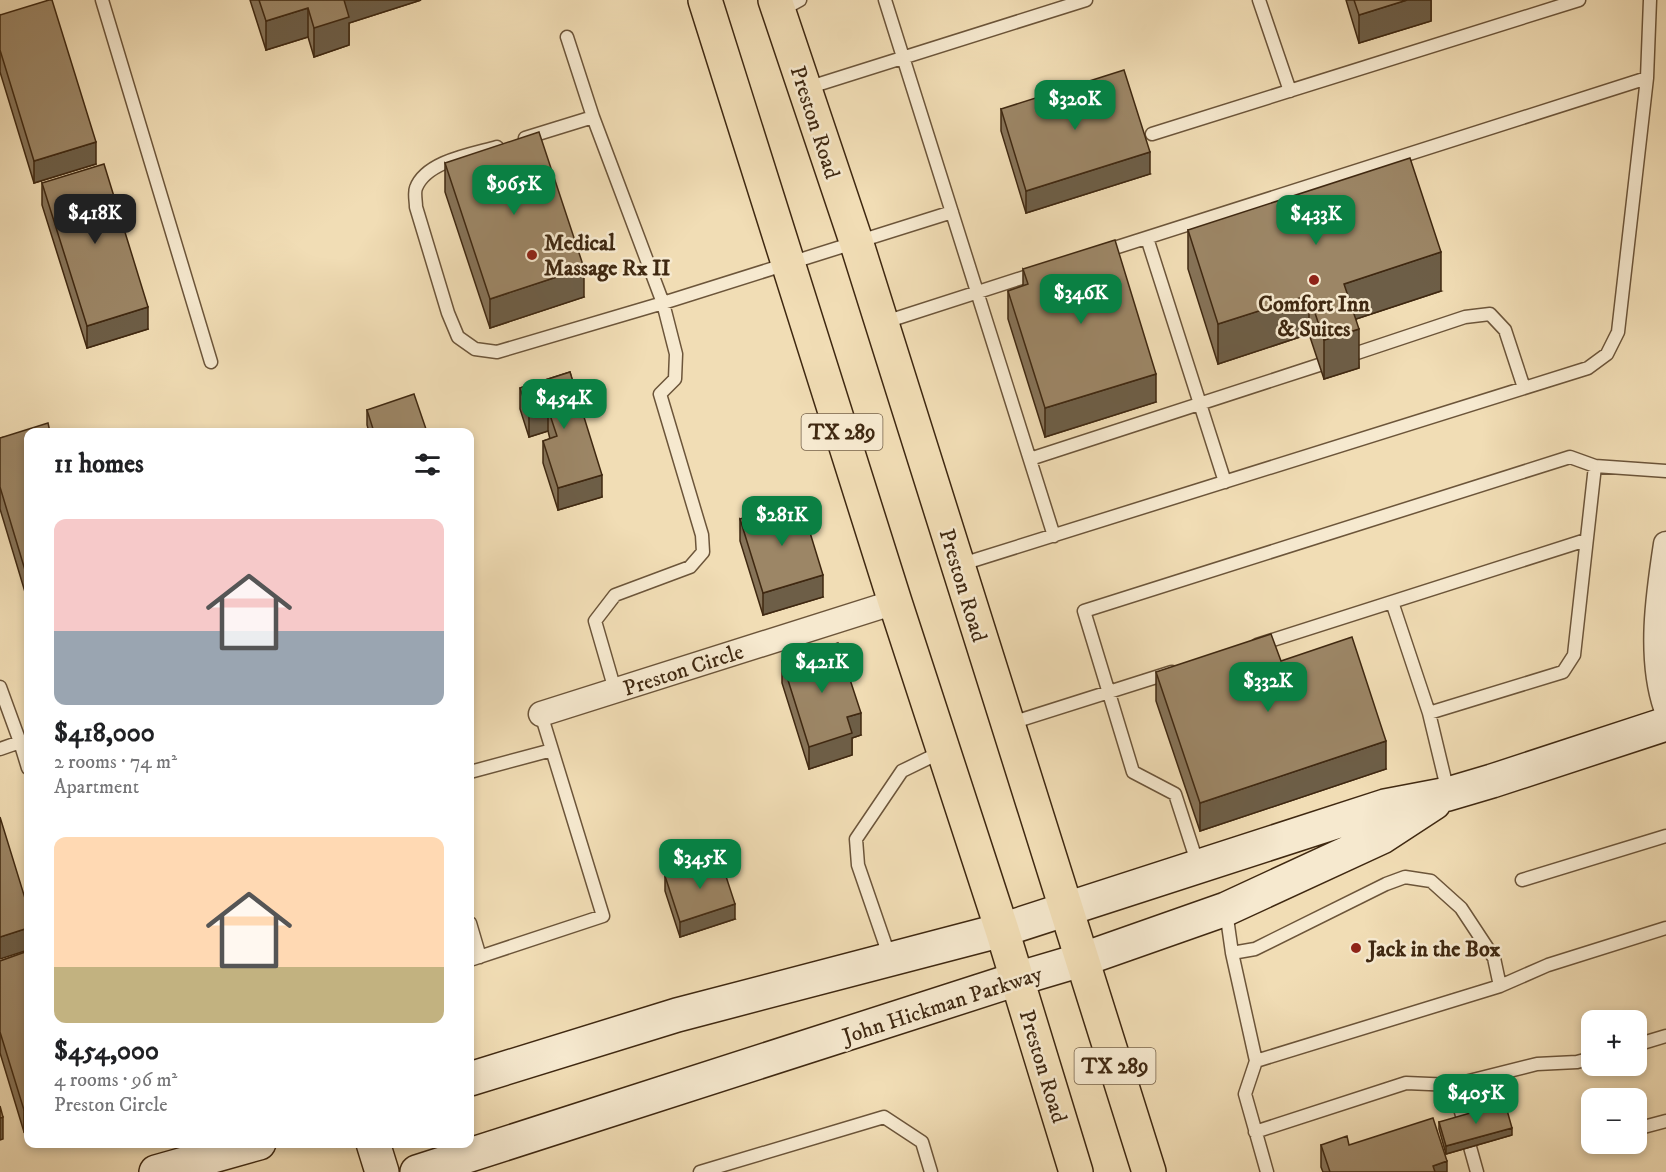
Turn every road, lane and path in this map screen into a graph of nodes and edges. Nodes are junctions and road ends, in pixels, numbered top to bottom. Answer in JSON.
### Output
{"nodes":[{"id":1,"x":102,"y":0,"type":"edge"},
{"id":2,"x":705,"y":0,"type":"edge"},
{"id":3,"x":885,"y":0,"type":"edge"},
{"id":4,"x":1086,"y":0,"type":"edge"},
{"id":5,"x":1259,"y":0,"type":"edge"},
{"id":6,"x":1579,"y":0,"type":"edge"},
{"id":7,"x":1650,"y":0,"type":"edge"},
{"id":8,"x":785,"y":4,"type":"edge"},
{"id":9,"x":567,"y":37,"type":"dead end"},
{"id":10,"x":903,"y":57,"type":"junction"},
{"id":11,"x":1647,"y":78,"type":"junction"},
{"id":12,"x":805,"y":88,"type":"junction"},
{"id":13,"x":1290,"y":91,"type":"junction"},
{"id":14,"x":593,"y":117,"type":"junction"},
{"id":15,"x":1152,"y":134,"type":"dead end"},
{"id":16,"x":952,"y":212,"type":"junction"},
{"id":17,"x":1147,"y":238,"type":"junction"},
{"id":18,"x":856,"y":241,"type":"junction"},
{"id":19,"x":1090,"y":256,"type":"edge"},
{"id":20,"x":789,"y":262,"type":"junction"},
{"id":21,"x":1045,"y":270,"type":"edge"},
{"id":22,"x":977,"y":292,"type":"junction"},
{"id":23,"x":663,"y":303,"type":"junction"},
{"id":24,"x":882,"y":323,"type":"junction"},
{"id":25,"x":1354,"y":354,"type":"edge"},
{"id":26,"x":211,"y":362,"type":"dead end"},
{"id":27,"x":1319,"y":365,"type":"edge"},
{"id":28,"x":1524,"y":388,"type":"junction"},
{"id":29,"x":1200,"y":404,"type":"junction"},
{"id":30,"x":1030,"y":459,"type":"junction"},
{"id":31,"x":1595,"y":466,"type":"junction"},
{"id":32,"x":1666,"y":471,"type":"edge"},
{"id":33,"x":1225,"y":482,"type":"junction"},
{"id":34,"x":1054,"y":536,"type":"junction"},
{"id":35,"x":1586,"y":540,"type":"junction"},
{"id":36,"x":1666,"y":544,"type":"edge"},
{"id":37,"x":958,"y":566,"type":"junction"},
{"id":38,"x":895,"y":602,"type":"junction"},
{"id":39,"x":1392,"y":602,"type":"junction"},
{"id":40,"x":1245,"y":649,"type":"edge"},
{"id":41,"x":1188,"y":667,"type":"edge"},
{"id":42,"x":0,"y":687,"type":"edge"},
{"id":43,"x":615,"y":690,"type":"junction"},
{"id":44,"x":1108,"y":692,"type":"junction"},
{"id":45,"x":1666,"y":708,"type":"edge"},
{"id":46,"x":1429,"y":713,"type":"junction"},
{"id":47,"x":541,"y":714,"type":"joint"},
{"id":48,"x":1007,"y":724,"type":"junction"},
{"id":49,"x":1666,"y":724,"type":"edge"},
{"id":50,"x":20,"y":742,"type":"junction"},
{"id":51,"x":0,"y":749,"type":"edge"},
{"id":52,"x":552,"y":750,"type":"junction"},
{"id":53,"x":944,"y":751,"type":"junction"},
{"id":54,"x":24,"y":755,"type":"edge"},
{"id":55,"x":474,"y":771,"type":"edge"},
{"id":56,"x":1448,"y":794,"type":"junction"},
{"id":57,"x":1666,"y":836,"type":"edge"},
{"id":58,"x":1198,"y":866,"type":"junction"},
{"id":59,"x":1522,"y":880,"type":"dead end"},
{"id":60,"x":1065,"y":909,"type":"junction"},
{"id":61,"x":1226,"y":909,"type":"junction"},
{"id":62,"x":1666,"y":928,"type":"edge"},
{"id":63,"x":1002,"y":930,"type":"junction"},
{"id":64,"x":1232,"y":953,"type":"junction"},
{"id":65,"x":475,"y":958,"type":"edge"},
{"id":66,"x":890,"y":959,"type":"junction"},
{"id":67,"x":1081,"y":960,"type":"junction"},
{"id":68,"x":1017,"y":979,"type":"junction"},
{"id":69,"x":1500,"y":986,"type":"junction"},
{"id":70,"x":1666,"y":1036,"type":"edge"},
{"id":71,"x":1647,"y":1042,"type":"edge"},
{"id":72,"x":1256,"y":1061,"type":"junction"},
{"id":73,"x":1581,"y":1061,"type":"edge"},
{"id":74,"x":474,"y":1078,"type":"edge"},
{"id":75,"x":1453,"y":1085,"type":"junction"},
{"id":76,"x":1666,"y":1120,"type":"edge"},
{"id":77,"x":1464,"y":1122,"type":"edge"},
{"id":78,"x":1647,"y":1126,"type":"edge"},
{"id":79,"x":1255,"y":1132,"type":"junction"},
{"id":80,"x":1470,"y":1147,"type":"edge"},
{"id":81,"x":241,"y":1148,"type":"edge"},
{"id":82,"x":375,"y":1148,"type":"edge"},
{"id":83,"x":156,"y":1172,"type":"edge"},
{"id":84,"x":382,"y":1172,"type":"edge"},
{"id":85,"x":417,"y":1172,"type":"edge"},
{"id":86,"x":700,"y":1172,"type":"edge"},
{"id":87,"x":931,"y":1172,"type":"edge"},
{"id":88,"x":1076,"y":1172,"type":"edge"},
{"id":89,"x":1149,"y":1172,"type":"edge"},
{"id":90,"x":1267,"y":1172,"type":"edge"},
{"id":91,"x":1477,"y":1172,"type":"edge"}],
"edges":[{"from":1,"to":26,"type":"lane"},
{"from":2,"to":20,"type":"main road","name":"Preston Road","number":"TX 289"},
{"from":3,"to":10,"type":"lane"},
{"from":4,"to":10,"type":"lane"},
{"from":5,"to":13,"type":"lane"},
{"from":6,"to":13,"type":"lane"},
{"from":7,"to":11,"type":"lane"},
{"from":8,"to":12,"type":"main road","name":"Preston Road","number":"TX 289"},
{"from":9,"to":14,"type":"lane"},
{"from":10,"to":12,"type":"lane"},
{"from":10,"to":16,"type":"lane"},
{"from":11,"to":17,"type":"lane"},
{"from":11,"to":28,"type":"lane"},
{"from":12,"to":18,"type":"main road","name":"Preston Road","number":"TX 289"},
{"from":13,"to":15,"type":"lane"},
{"from":14,"to":23,"type":"lane"},
{"from":14,"to":23,"type":"lane"},
{"from":16,"to":18,"type":"lane"},
{"from":16,"to":22,"type":"lane"},
{"from":17,"to":19,"type":"lane"},
{"from":17,"to":29,"type":"lane"},
{"from":18,"to":20,"type":"lane"},
{"from":18,"to":24,"type":"main road","name":"Preston Road","number":"TX 289"},
{"from":20,"to":23,"type":"lane"},
{"from":20,"to":38,"type":"main road","name":"Preston Road","number":"TX 289"},
{"from":21,"to":22,"type":"lane"},
{"from":22,"to":24,"type":"lane"},
{"from":22,"to":30,"type":"lane"},
{"from":23,"to":43,"type":"lane"},
{"from":24,"to":37,"type":"main road","name":"Preston Road","number":"TX 289"},
{"from":25,"to":28,"type":"lane"},
{"from":27,"to":29,"type":"lane"},
{"from":28,"to":33,"type":"lane"},
{"from":29,"to":30,"type":"lane"},
{"from":29,"to":33,"type":"lane"},
{"from":30,"to":34,"type":"lane"},
{"from":31,"to":32,"type":"lane"},
{"from":31,"to":35,"type":"lane"},
{"from":31,"to":44,"type":"lane"},
{"from":33,"to":34,"type":"lane"},
{"from":34,"to":37,"type":"lane"},
{"from":35,"to":39,"type":"lane"},
{"from":35,"to":46,"type":"lane"},
{"from":36,"to":45,"type":"street"},
{"from":37,"to":48,"type":"main road","name":"Preston Road","number":"TX 289"},
{"from":38,"to":43,"type":"street","name":"Preston Circle"},
{"from":38,"to":53,"type":"main road","name":"Preston Road","number":"TX 289"},
{"from":39,"to":40,"type":"lane"},
{"from":39,"to":46,"type":"lane"},
{"from":41,"to":44,"type":"lane"},
{"from":42,"to":50,"type":"lane"},
{"from":43,"to":47,"type":"street","name":"Preston Circle"},
{"from":44,"to":48,"type":"lane"},
{"from":44,"to":58,"type":"lane"},
{"from":46,"to":56,"type":"lane"},
{"from":47,"to":52,"type":"lane"},
{"from":48,"to":60,"type":"main road","name":"Preston Road","number":"TX 289"},
{"from":49,"to":56,"type":"street","name":"John Hickman Parkway"},
{"from":50,"to":51,"type":"lane"},
{"from":50,"to":54,"type":"lane"},
{"from":52,"to":55,"type":"lane"},
{"from":52,"to":65,"type":"lane"},
{"from":53,"to":63,"type":"main road","name":"Preston Road","number":"TX 289"},
{"from":53,"to":66,"type":"lane"},
{"from":56,"to":58,"type":"street","name":"John Hickman Parkway"},
{"from":56,"to":61,"type":"street","name":"John Hickman Parkway"},
{"from":57,"to":59,"type":"lane"},
{"from":58,"to":60,"type":"street","name":"John Hickman Parkway"},
{"from":60,"to":63,"type":"street","name":"John Hickman Parkway"},
{"from":60,"to":67,"type":"main road","name":"Preston Road","number":"TX 289"},
{"from":61,"to":64,"type":"lane"},
{"from":61,"to":67,"type":"street","name":"John Hickman Parkway"},
{"from":62,"to":69,"type":"lane"},
{"from":63,"to":66,"type":"street","name":"John Hickman Parkway"},
{"from":63,"to":68,"type":"main road","name":"Preston Road","number":"TX 289"},
{"from":64,"to":69,"type":"lane"},
{"from":64,"to":72,"type":"lane"},
{"from":66,"to":74,"type":"street","name":"John Hickman Parkway"},
{"from":67,"to":68,"type":"street","name":"John Hickman Parkway"},
{"from":67,"to":89,"type":"main road","name":"Preston Road","number":"TX 289"},
{"from":68,"to":85,"type":"street","name":"John Hickman Parkway"},
{"from":68,"to":88,"type":"main road","name":"Preston Road","number":"TX 289"},
{"from":69,"to":72,"type":"lane"},
{"from":70,"to":71,"type":"lane"},
{"from":72,"to":79,"type":"lane"},
{"from":73,"to":75,"type":"lane"},
{"from":75,"to":77,"type":"lane"},
{"from":75,"to":79,"type":"lane"},
{"from":76,"to":78,"type":"lane"},
{"from":79,"to":90,"type":"lane"},
{"from":80,"to":91,"type":"lane"},
{"from":81,"to":83,"type":"street"},
{"from":82,"to":84,"type":"street"},
{"from":86,"to":87,"type":"lane"}]}
